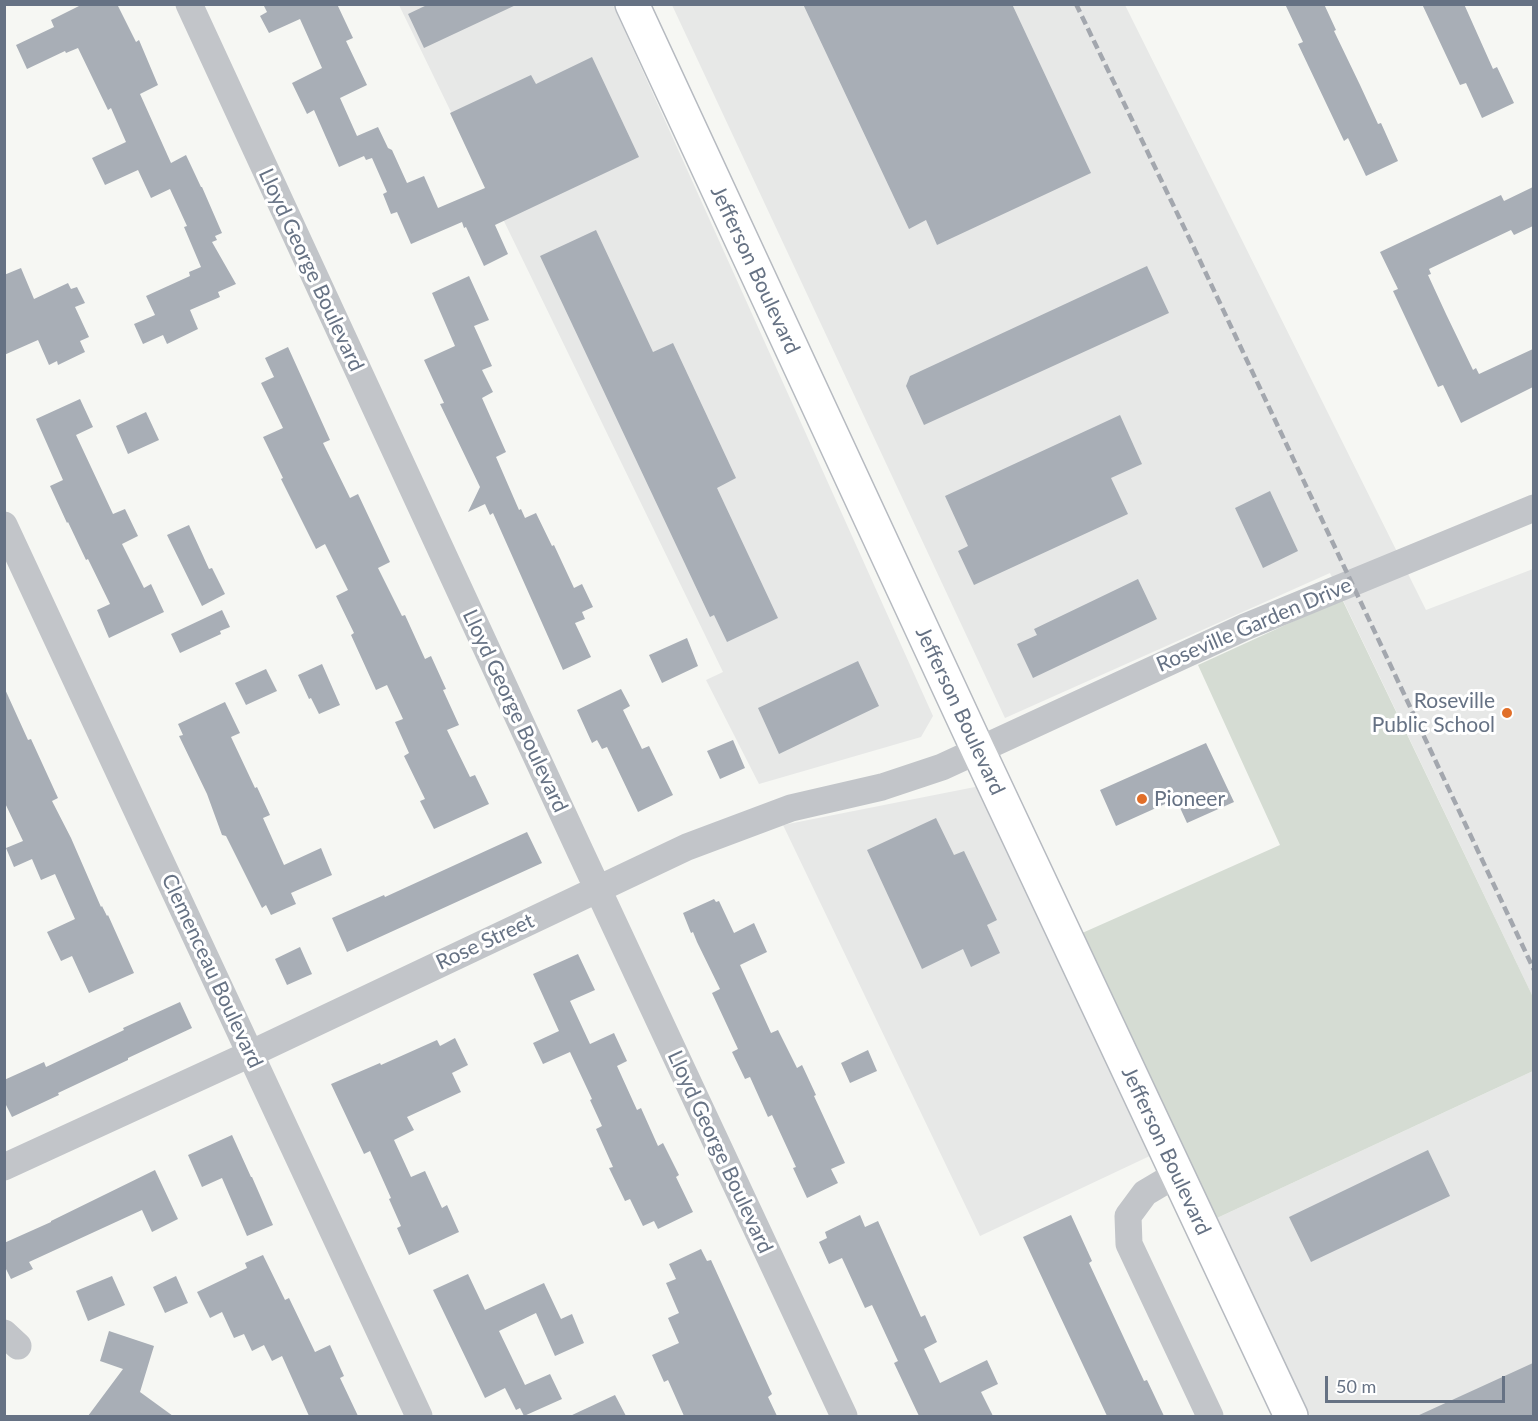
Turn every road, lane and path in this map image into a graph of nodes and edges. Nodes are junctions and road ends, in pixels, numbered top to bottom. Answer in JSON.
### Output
{"nodes":[{"id":1,"x":189,"y":4,"type":"edge"},
{"id":2,"x":632,"y":4,"type":"edge"},
{"id":3,"x":1533,"y":508,"type":"edge"},
{"id":4,"x":4,"y":525,"type":"edge"},
{"id":5,"x":978,"y":750,"type":"junction"},
{"id":6,"x":597,"y":889,"type":"junction"},
{"id":7,"x":250,"y":1054,"type":"junction"},
{"id":8,"x":4,"y":1167,"type":"edge"},
{"id":9,"x":1177,"y":1174,"type":"junction"},
{"id":10,"x":419,"y":1416,"type":"edge"},
{"id":11,"x":844,"y":1416,"type":"edge"},
{"id":12,"x":1210,"y":1416,"type":"edge"},
{"id":13,"x":1291,"y":1416,"type":"edge"}],
"edges":[{"from":1,"to":6,"type":"street","name":"Lloyd George Boulevard"},
{"from":2,"to":5,"type":"street","name":"Jefferson Boulevard"},
{"from":3,"to":5,"type":"street","name":"Roseville Garden Drive"},
{"from":4,"to":7,"type":"street","name":"Clemenceau Boulevard"},
{"from":5,"to":6,"type":"street","name":"Rose Street"},
{"from":5,"to":9,"type":"street","name":"Jefferson Boulevard"},
{"from":6,"to":7,"type":"street","name":"Rose Street"},
{"from":6,"to":11,"type":"street","name":"Lloyd George Boulevard"},
{"from":7,"to":8,"type":"street","name":"Rose Street"},
{"from":7,"to":10,"type":"street","name":"Clemenceau Boulevard"},
{"from":9,"to":12,"type":"street"},
{"from":9,"to":13,"type":"street","name":"Jefferson Boulevard"}]}
